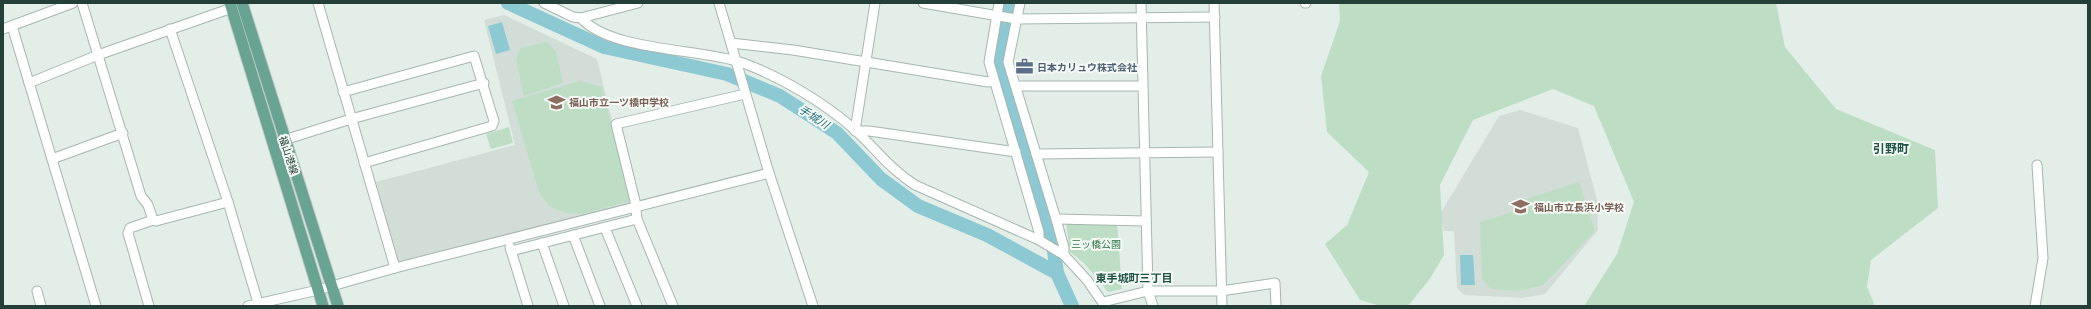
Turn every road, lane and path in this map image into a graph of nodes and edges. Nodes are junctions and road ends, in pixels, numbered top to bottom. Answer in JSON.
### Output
{"nodes":[{"id":1,"x":73,"y":3,"type":"edge"},
{"id":2,"x":82,"y":3,"type":"edge"},
{"id":3,"x":318,"y":3,"type":"edge"},
{"id":4,"x":544,"y":3,"type":"edge"},
{"id":5,"x":638,"y":3,"type":"edge"},
{"id":6,"x":719,"y":3,"type":"edge"},
{"id":7,"x":875,"y":3,"type":"edge"},
{"id":8,"x":923,"y":3,"type":"edge"},
{"id":9,"x":999,"y":3,"type":"edge"},
{"id":10,"x":1020,"y":3,"type":"edge"},
{"id":11,"x":1141,"y":3,"type":"edge"},
{"id":12,"x":1214,"y":3,"type":"edge"},
{"id":13,"x":235,"y":5,"type":"edge"},
{"id":14,"x":998,"y":16,"type":"junction"},
{"id":15,"x":1215,"y":17,"type":"junction"},
{"id":16,"x":581,"y":18,"type":"junction"},
{"id":17,"x":1141,"y":18,"type":"junction"},
{"id":18,"x":1015,"y":19,"type":"junction"},
{"id":19,"x":7,"y":27,"type":"edge"},
{"id":20,"x":170,"y":29,"type":"junction"},
{"id":21,"x":730,"y":43,"type":"junction"},
{"id":22,"x":98,"y":55,"type":"junction"},
{"id":23,"x":866,"y":62,"type":"junction"},
{"id":24,"x":737,"y":63,"type":"junction"},
{"id":25,"x":994,"y":81,"type":"junction"},
{"id":26,"x":29,"y":83,"type":"junction"},
{"id":27,"x":484,"y":83,"type":"junction"},
{"id":28,"x":1016,"y":86,"type":"junction"},
{"id":29,"x":1142,"y":86,"type":"junction"},
{"id":30,"x":343,"y":92,"type":"junction"},
{"id":31,"x":745,"y":92,"type":"junction"},
{"id":32,"x":351,"y":119,"type":"junction"},
{"id":33,"x":855,"y":131,"type":"junction"},
{"id":34,"x":123,"y":133,"type":"junction"},
{"id":35,"x":284,"y":140,"type":"junction"},
{"id":36,"x":1016,"y":152,"type":"junction"},
{"id":37,"x":1218,"y":152,"type":"junction"},
{"id":38,"x":1144,"y":153,"type":"junction"},
{"id":39,"x":1036,"y":154,"type":"junction"},
{"id":40,"x":52,"y":160,"type":"junction"},
{"id":41,"x":364,"y":163,"type":"junction"},
{"id":42,"x":2038,"y":165,"type":"dead end"},
{"id":43,"x":769,"y":173,"type":"junction"},
{"id":44,"x":228,"y":202,"type":"junction"},
{"id":45,"x":635,"y":207,"type":"junction"},
{"id":46,"x":637,"y":219,"type":"junction"},
{"id":47,"x":1056,"y":219,"type":"junction"},
{"id":48,"x":153,"y":220,"type":"junction"},
{"id":49,"x":1146,"y":220,"type":"junction"},
{"id":50,"x":605,"y":228,"type":"junction"},
{"id":51,"x":573,"y":236,"type":"junction"},
{"id":52,"x":507,"y":240,"type":"junction"},
{"id":53,"x":1042,"y":242,"type":"junction"},
{"id":54,"x":542,"y":243,"type":"junction"},
{"id":55,"x":511,"y":251,"type":"junction"},
{"id":56,"x":1063,"y":255,"type":"junction"},
{"id":57,"x":395,"y":268,"type":"junction"},
{"id":58,"x":332,"y":287,"type":"junction"},
{"id":59,"x":318,"y":290,"type":"junction"},
{"id":60,"x":37,"y":291,"type":"dead end"},
{"id":61,"x":1148,"y":291,"type":"junction"},
{"id":62,"x":1221,"y":292,"type":"junction"},
{"id":63,"x":1104,"y":304,"type":"edge"},
{"id":64,"x":259,"y":305,"type":"edge"},
{"id":65,"x":41,"y":306,"type":"edge"},
{"id":66,"x":96,"y":306,"type":"edge"},
{"id":67,"x":149,"y":306,"type":"edge"},
{"id":68,"x":248,"y":306,"type":"edge"},
{"id":69,"x":323,"y":306,"type":"edge"},
{"id":70,"x":338,"y":306,"type":"edge"},
{"id":71,"x":528,"y":306,"type":"edge"},
{"id":72,"x":564,"y":306,"type":"edge"},
{"id":73,"x":600,"y":306,"type":"edge"},
{"id":74,"x":637,"y":306,"type":"edge"},
{"id":75,"x":673,"y":306,"type":"edge"},
{"id":76,"x":813,"y":306,"type":"edge"},
{"id":77,"x":1153,"y":306,"type":"edge"},
{"id":78,"x":1222,"y":306,"type":"edge"},
{"id":79,"x":1276,"y":306,"type":"edge"},
{"id":80,"x":2035,"y":306,"type":"edge"}],
"edges":[{"from":1,"to":19,"type":"street"},
{"from":2,"to":22,"type":"street"},
{"from":3,"to":30,"type":"street"},
{"from":4,"to":16,"type":"street"},
{"from":5,"to":16,"type":"street"},
{"from":6,"to":21,"type":"street"},
{"from":7,"to":23,"type":"street"},
{"from":8,"to":14,"type":"street"},
{"from":9,"to":14,"type":"street"},
{"from":10,"to":18,"type":"street"},
{"from":11,"to":17,"type":"street"},
{"from":12,"to":15,"type":"street"},
{"from":13,"to":20,"type":"street"},
{"from":13,"to":35,"type":"main road","name":"福山港線"},
{"from":13,"to":59,"type":"main road","name":"福山港線"},
{"from":14,"to":18,"type":"street"},
{"from":14,"to":25,"type":"street"},
{"from":15,"to":17,"type":"street"},
{"from":15,"to":37,"type":"street"},
{"from":16,"to":24,"type":"street"},
{"from":17,"to":18,"type":"street"},
{"from":17,"to":29,"type":"street"},
{"from":18,"to":28,"type":"street"},
{"from":19,"to":26,"type":"street"},
{"from":20,"to":22,"type":"street"},
{"from":20,"to":44,"type":"street"},
{"from":21,"to":23,"type":"street"},
{"from":21,"to":24,"type":"street"},
{"from":22,"to":26,"type":"street"},
{"from":22,"to":34,"type":"street"},
{"from":23,"to":25,"type":"street"},
{"from":23,"to":33,"type":"street"},
{"from":24,"to":31,"type":"street"},
{"from":24,"to":33,"type":"street"},
{"from":25,"to":36,"type":"street"},
{"from":26,"to":40,"type":"street"},
{"from":27,"to":30,"type":"street"},
{"from":27,"to":32,"type":"street"},
{"from":27,"to":41,"type":"street"},
{"from":28,"to":29,"type":"street"},
{"from":28,"to":39,"type":"street"},
{"from":29,"to":38,"type":"street"},
{"from":30,"to":32,"type":"street"},
{"from":31,"to":43,"type":"street"},
{"from":31,"to":45,"type":"street"},
{"from":32,"to":35,"type":"street"},
{"from":32,"to":41,"type":"street"},
{"from":33,"to":36,"type":"street"},
{"from":33,"to":53,"type":"street"},
{"from":34,"to":40,"type":"street"},
{"from":34,"to":48,"type":"street"},
{"from":35,"to":58,"type":"main road","name":"福山港線"},
{"from":36,"to":53,"type":"street"},
{"from":37,"to":38,"type":"street"},
{"from":37,"to":62,"type":"street"},
{"from":38,"to":39,"type":"street"},
{"from":38,"to":49,"type":"street"},
{"from":39,"to":47,"type":"street"},
{"from":40,"to":66,"type":"street"},
{"from":41,"to":57,"type":"street"},
{"from":42,"to":80,"type":"street"},
{"from":43,"to":45,"type":"street"},
{"from":43,"to":76,"type":"street"},
{"from":44,"to":48,"type":"street"},
{"from":44,"to":64,"type":"street"},
{"from":45,"to":46,"type":"street"},
{"from":45,"to":52,"type":"street"},
{"from":46,"to":50,"type":"street"},
{"from":46,"to":75,"type":"street"},
{"from":47,"to":49,"type":"street"},
{"from":47,"to":56,"type":"street"},
{"from":48,"to":67,"type":"street"},
{"from":49,"to":61,"type":"street"},
{"from":50,"to":51,"type":"street"},
{"from":50,"to":74,"type":"street"},
{"from":51,"to":54,"type":"street"},
{"from":51,"to":73,"type":"street"},
{"from":52,"to":55,"type":"street"},
{"from":52,"to":57,"type":"street"},
{"from":53,"to":56,"type":"street"},
{"from":54,"to":55,"type":"street"},
{"from":54,"to":72,"type":"street"},
{"from":55,"to":71,"type":"street"},
{"from":56,"to":63,"type":"street"},
{"from":57,"to":58,"type":"street"},
{"from":58,"to":59,"type":"street"},
{"from":58,"to":70,"type":"main road","name":"福山港線"},
{"from":59,"to":64,"type":"street"},
{"from":59,"to":69,"type":"main road","name":"福山港線"},
{"from":60,"to":65,"type":"street"},
{"from":61,"to":62,"type":"street"},
{"from":61,"to":63,"type":"street"},
{"from":61,"to":77,"type":"street"},
{"from":62,"to":78,"type":"street"},
{"from":62,"to":79,"type":"street"},
{"from":64,"to":68,"type":"street"}]}
